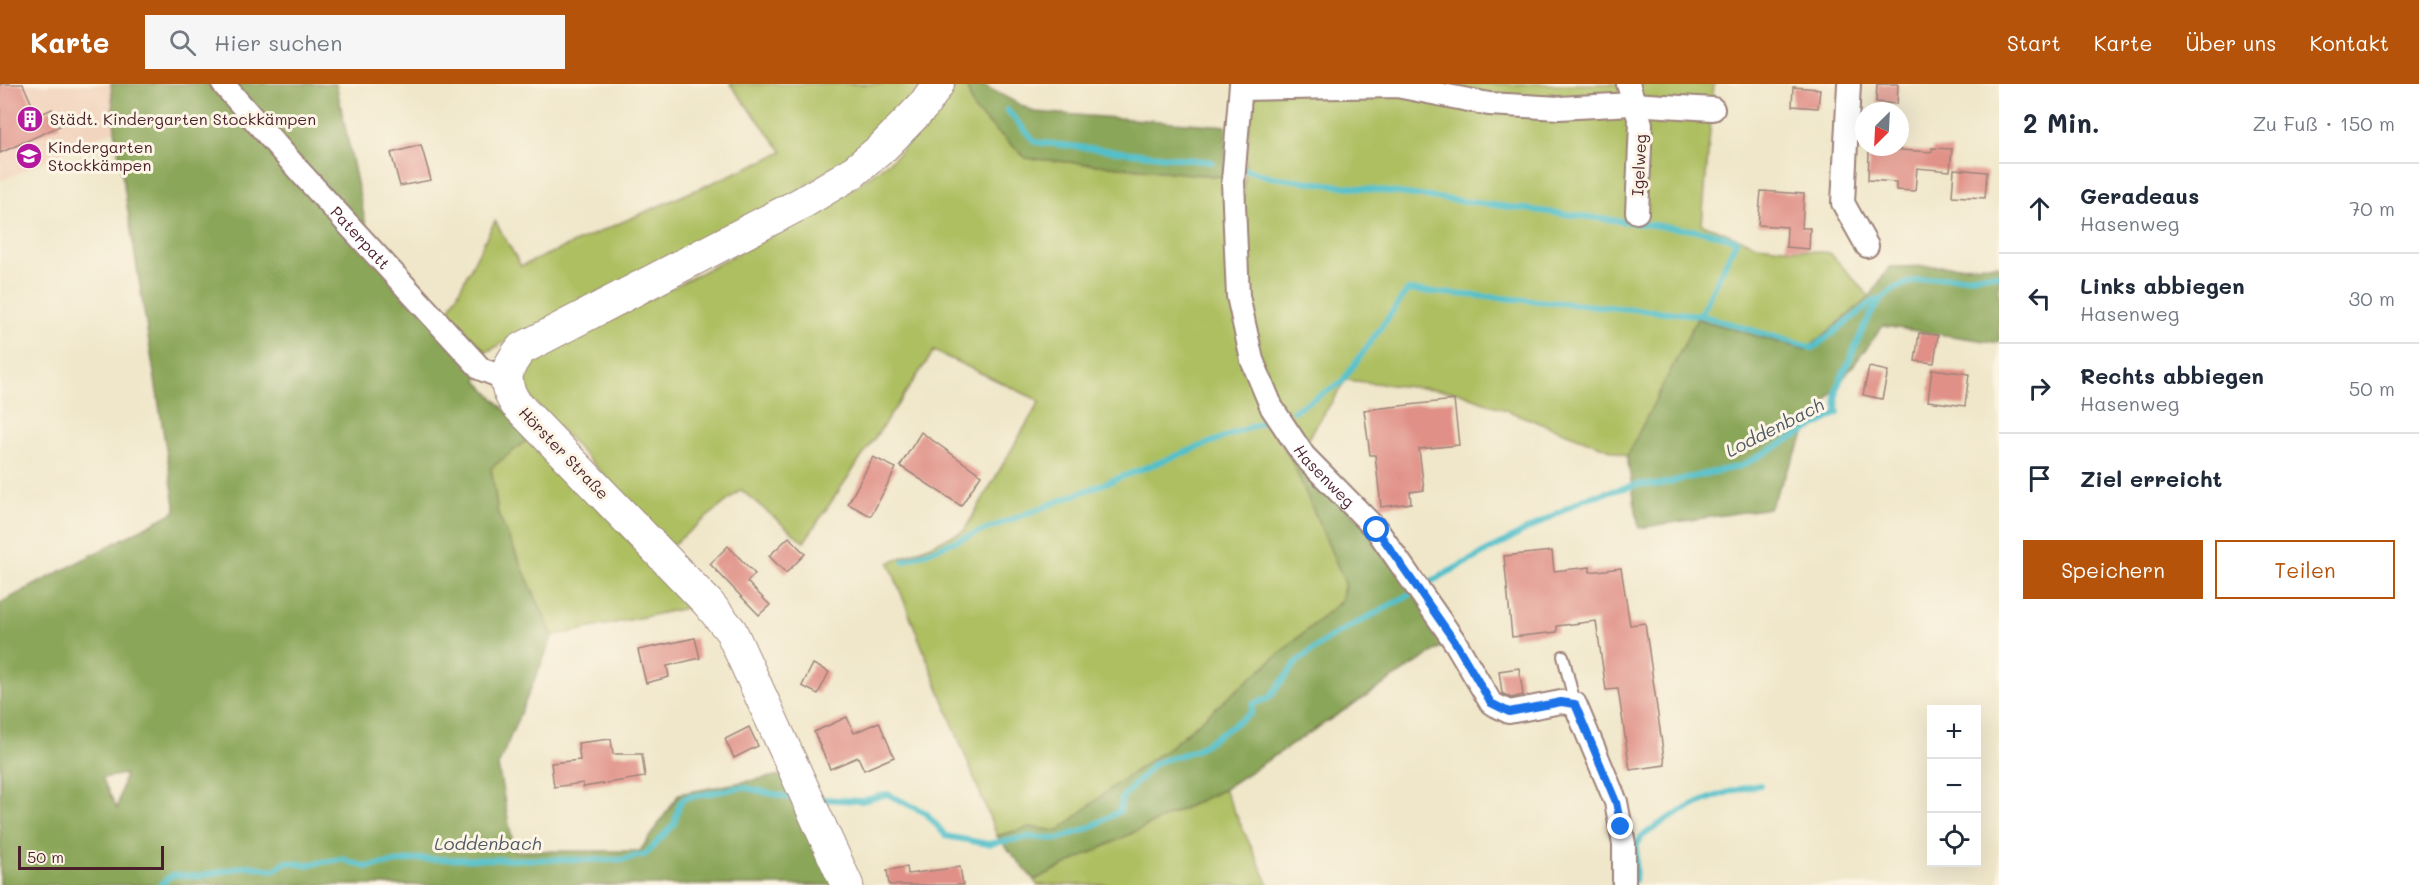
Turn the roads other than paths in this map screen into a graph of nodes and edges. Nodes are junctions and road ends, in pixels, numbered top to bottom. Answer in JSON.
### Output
{"nodes":[{"id":1,"x":223,"y":84,"type":"edge"},
{"id":2,"x":939,"y":84,"type":"edge"},
{"id":3,"x":1849,"y":84,"type":"edge"},
{"id":4,"x":1396,"y":85,"type":"edge"},
{"id":5,"x":1241,"y":86,"type":"edge"},
{"id":6,"x":1630,"y":94,"type":"edge"},
{"id":7,"x":1713,"y":109,"type":"dead end"},
{"id":8,"x":1637,"y":212,"type":"dead end"},
{"id":9,"x":1867,"y":246,"type":"dead end"},
{"id":10,"x":504,"y":378,"type":"junction"},
{"id":11,"x":1563,"y":656,"type":"dead end"},
{"id":12,"x":1575,"y":704,"type":"junction"},
{"id":13,"x":847,"y":885,"type":"edge"},
{"id":14,"x":1624,"y":885,"type":"edge"}],
"edges":[{"from":1,"to":10,"type":"street","name":"Paterpatt"},
{"from":2,"to":10,"type":"street"},
{"from":3,"to":9,"type":"street"},
{"from":4,"to":5,"type":"street"},
{"from":4,"to":6,"type":"street"},
{"from":5,"to":12,"type":"street","name":"Hasenweg"},
{"from":6,"to":7,"type":"street"},
{"from":6,"to":8,"type":"street","name":"Igelweg"},
{"from":10,"to":13,"type":"street","name":"Hörster Straße"},
{"from":11,"to":12,"type":"lane"},
{"from":12,"to":14,"type":"street"}]}
